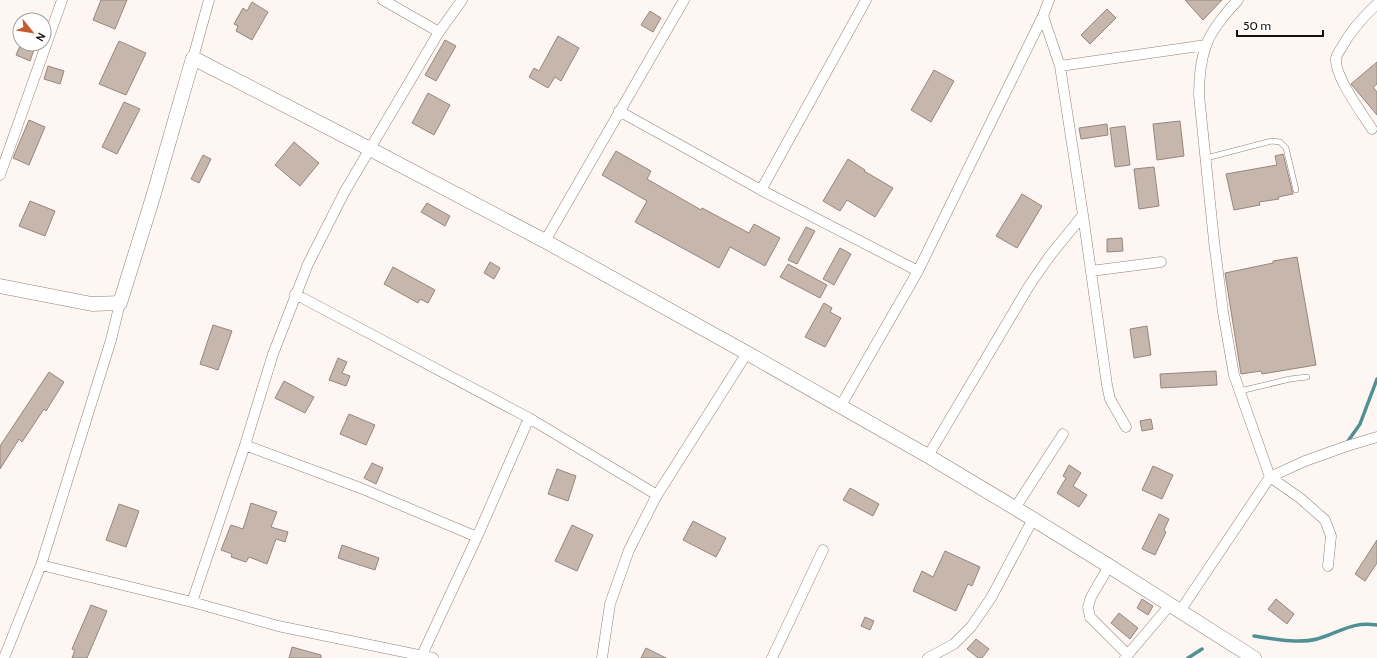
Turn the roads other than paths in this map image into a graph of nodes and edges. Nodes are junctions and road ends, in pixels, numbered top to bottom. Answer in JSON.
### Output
{"nodes":[{"id":1,"x":62,"y":0,"type":"edge"},
{"id":2,"x":210,"y":0,"type":"edge"},
{"id":3,"x":383,"y":0,"type":"edge"},
{"id":4,"x":462,"y":0,"type":"edge"},
{"id":5,"x":684,"y":0,"type":"edge"},
{"id":6,"x":866,"y":0,"type":"edge"},
{"id":7,"x":1049,"y":0,"type":"edge"},
{"id":8,"x":1238,"y":0,"type":"edge"},
{"id":9,"x":1377,"y":4,"type":"edge"},
{"id":10,"x":1043,"y":16,"type":"junction"},
{"id":11,"x":439,"y":32,"type":"junction"},
{"id":12,"x":1206,"y":45,"type":"junction"},
{"id":13,"x":194,"y":58,"type":"junction"},
{"id":14,"x":1060,"y":66,"type":"junction"},
{"id":15,"x":619,"y":111,"type":"junction"},
{"id":16,"x":1372,"y":128,"type":"dead end"},
{"id":17,"x":370,"y":149,"type":"junction"},
{"id":18,"x":1206,"y":158,"type":"junction"},
{"id":19,"x":0,"y":175,"type":"edge"},
{"id":20,"x":761,"y":190,"type":"junction"},
{"id":21,"x":1296,"y":190,"type":"dead end"},
{"id":22,"x":1083,"y":215,"type":"junction"},
{"id":23,"x":544,"y":241,"type":"junction"},
{"id":24,"x":1161,"y":262,"type":"dead end"},
{"id":25,"x":918,"y":271,"type":"junction"},
{"id":26,"x":1091,"y":271,"type":"junction"},
{"id":27,"x":0,"y":286,"type":"edge"},
{"id":28,"x":295,"y":294,"type":"junction"},
{"id":29,"x":120,"y":303,"type":"junction"},
{"id":30,"x":747,"y":353,"type":"junction"},
{"id":31,"x":1307,"y":377,"type":"dead end"},
{"id":32,"x":1240,"y":391,"type":"junction"},
{"id":33,"x":840,"y":407,"type":"junction"},
{"id":34,"x":529,"y":418,"type":"junction"},
{"id":35,"x":1126,"y":427,"type":"dead end"},
{"id":36,"x":1063,"y":434,"type":"dead end"},
{"id":37,"x":1377,"y":437,"type":"edge"},
{"id":38,"x":244,"y":445,"type":"junction"},
{"id":39,"x":928,"y":456,"type":"junction"},
{"id":40,"x":1270,"y":477,"type":"junction"},
{"id":41,"x":657,"y":495,"type":"junction"},
{"id":42,"x":1015,"y":508,"type":"junction"},
{"id":43,"x":1033,"y":518,"type":"junction"},
{"id":44,"x":477,"y":537,"type":"junction"},
{"id":45,"x":823,"y":550,"type":"dead end"},
{"id":46,"x":41,"y":565,"type":"junction"},
{"id":47,"x":1109,"y":566,"type":"junction"},
{"id":48,"x":1328,"y":566,"type":"dead end"},
{"id":49,"x":192,"y":602,"type":"junction"},
{"id":50,"x":1175,"y":608,"type":"junction"},
{"id":51,"x":422,"y":655,"type":"junction"},
{"id":52,"x":1126,"y":656,"type":"edge"},
{"id":53,"x":4,"y":658,"type":"edge"},
{"id":54,"x":433,"y":658,"type":"edge"},
{"id":55,"x":602,"y":658,"type":"edge"},
{"id":56,"x":772,"y":658,"type":"edge"},
{"id":57,"x":928,"y":658,"type":"edge"},
{"id":58,"x":1254,"y":658,"type":"edge"}],
"edges":[{"from":1,"to":19,"type":"street"},
{"from":2,"to":13,"type":"street"},
{"from":3,"to":11,"type":"street"},
{"from":4,"to":11,"type":"street"},
{"from":5,"to":15,"type":"street"},
{"from":6,"to":20,"type":"street"},
{"from":7,"to":10,"type":"street"},
{"from":8,"to":12,"type":"street"},
{"from":9,"to":16,"type":"street"},
{"from":10,"to":14,"type":"street"},
{"from":10,"to":25,"type":"street"},
{"from":11,"to":17,"type":"street"},
{"from":12,"to":14,"type":"street"},
{"from":12,"to":18,"type":"street"},
{"from":13,"to":17,"type":"street"},
{"from":13,"to":29,"type":"street"},
{"from":14,"to":22,"type":"street"},
{"from":15,"to":20,"type":"street"},
{"from":15,"to":23,"type":"street"},
{"from":17,"to":23,"type":"street"},
{"from":17,"to":28,"type":"street"},
{"from":18,"to":21,"type":"lane"},
{"from":18,"to":32,"type":"street"},
{"from":20,"to":25,"type":"street"},
{"from":22,"to":26,"type":"street"},
{"from":22,"to":39,"type":"street"},
{"from":23,"to":30,"type":"street"},
{"from":24,"to":26,"type":"street"},
{"from":25,"to":33,"type":"street"},
{"from":26,"to":35,"type":"street"},
{"from":27,"to":29,"type":"street"},
{"from":28,"to":34,"type":"street"},
{"from":28,"to":38,"type":"street"},
{"from":29,"to":46,"type":"street"},
{"from":30,"to":33,"type":"street"},
{"from":30,"to":41,"type":"street"},
{"from":31,"to":32,"type":"lane"},
{"from":32,"to":40,"type":"street"},
{"from":33,"to":39,"type":"street"},
{"from":34,"to":41,"type":"street"},
{"from":34,"to":44,"type":"street"},
{"from":36,"to":42,"type":"street"},
{"from":37,"to":40,"type":"street"},
{"from":38,"to":44,"type":"street"},
{"from":38,"to":49,"type":"street"},
{"from":39,"to":42,"type":"street"},
{"from":40,"to":48,"type":"street"},
{"from":40,"to":50,"type":"street"},
{"from":41,"to":55,"type":"street"},
{"from":42,"to":43,"type":"street"},
{"from":43,"to":47,"type":"street"},
{"from":43,"to":57,"type":"street"},
{"from":44,"to":51,"type":"street"},
{"from":45,"to":56,"type":"street"},
{"from":46,"to":49,"type":"street"},
{"from":46,"to":53,"type":"street"},
{"from":47,"to":50,"type":"street"},
{"from":47,"to":52,"type":"street"},
{"from":49,"to":51,"type":"street"},
{"from":50,"to":52,"type":"street"},
{"from":50,"to":58,"type":"street"},
{"from":51,"to":54,"type":"street"}]}
